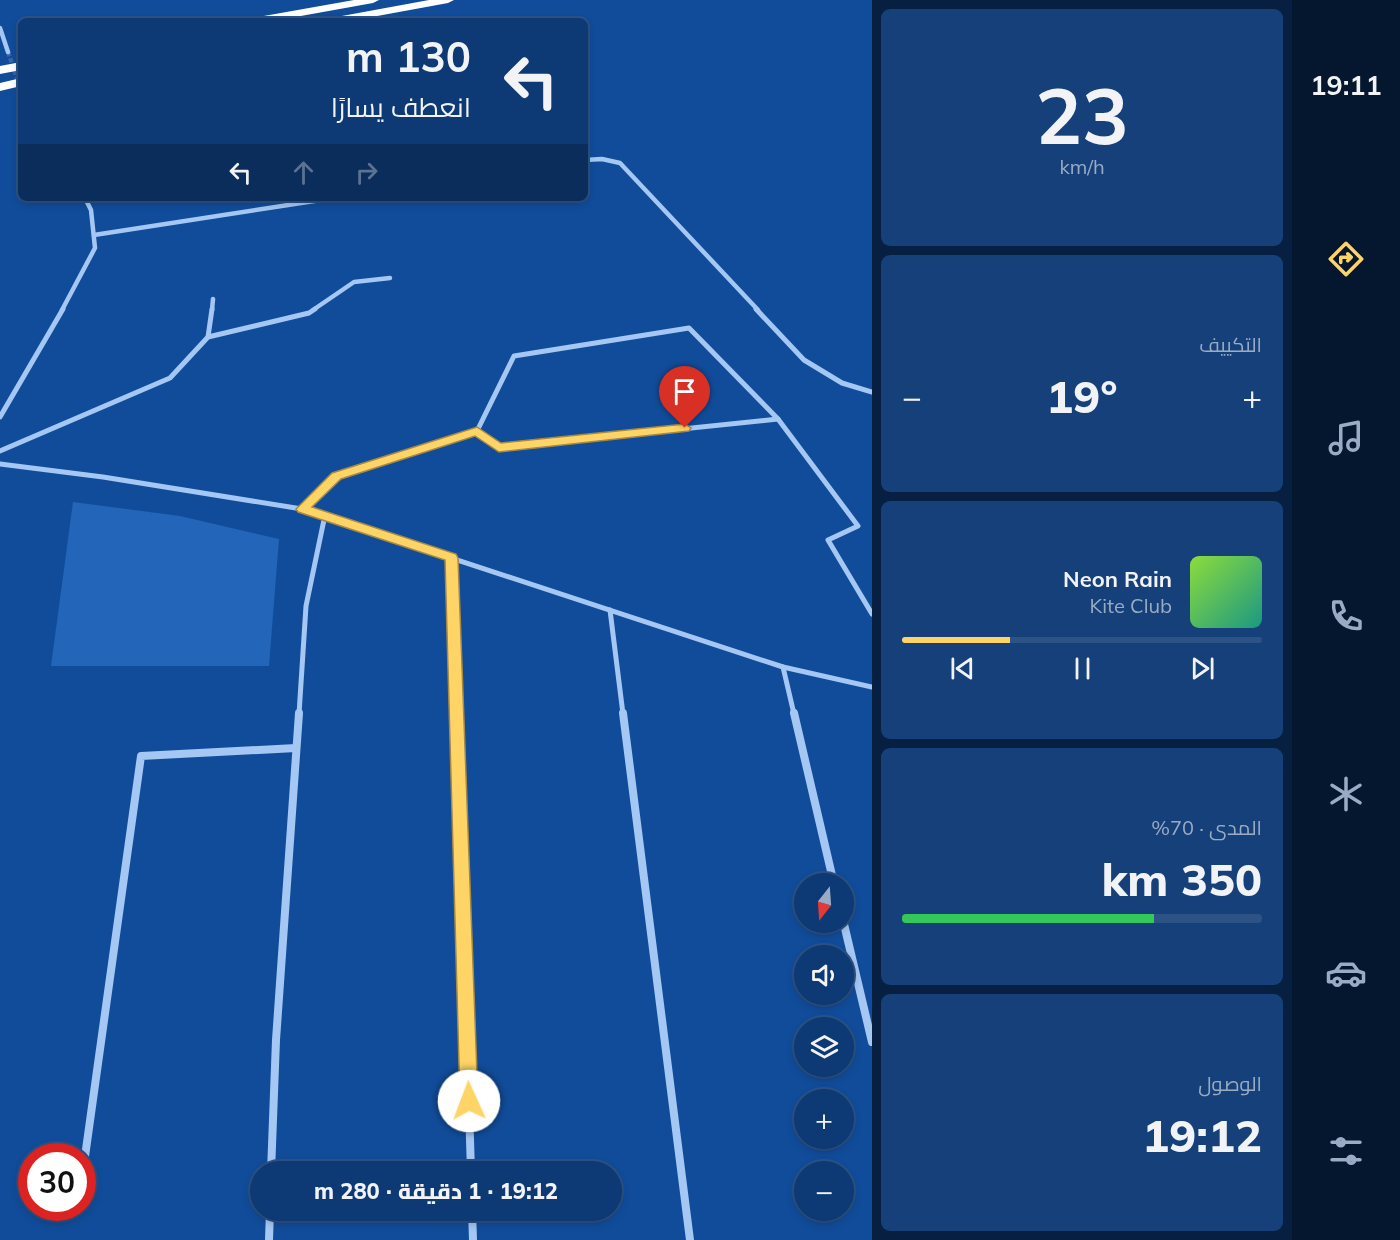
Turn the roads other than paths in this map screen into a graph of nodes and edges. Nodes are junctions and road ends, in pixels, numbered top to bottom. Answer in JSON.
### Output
{"nodes":[{"id":1,"x":373,"y":0,"type":"edge"},
{"id":2,"x":448,"y":0,"type":"edge"},
{"id":3,"x":270,"y":18,"type":"edge"},
{"id":4,"x":348,"y":18,"type":"edge"},
{"id":5,"x":0,"y":27,"type":"edge"},
{"id":6,"x":8,"y":52,"type":"tunnel mouth"},
{"id":7,"x":18,"y":67,"type":"edge"},
{"id":8,"x":0,"y":70,"type":"edge"},
{"id":9,"x":18,"y":83,"type":"edge"},
{"id":10,"x":0,"y":87,"type":"edge"},
{"id":11,"x":588,"y":160,"type":"edge"},
{"id":12,"x":86,"y":201,"type":"edge"},
{"id":13,"x":315,"y":201,"type":"edge"},
{"id":14,"x":94,"y":235,"type":"junction"},
{"id":15,"x":390,"y":278,"type":"dead end"},
{"id":16,"x":213,"y":298,"type":"dead end"},
{"id":17,"x":208,"y":337,"type":"junction"},
{"id":18,"x":872,"y":392,"type":"edge"},
{"id":19,"x":0,"y":417,"type":"edge"},
{"id":20,"x":778,"y":418,"type":"junction"},
{"id":21,"x":477,"y":431,"type":"junction"},
{"id":22,"x":0,"y":451,"type":"edge"},
{"id":23,"x":0,"y":464,"type":"edge"},
{"id":24,"x":302,"y":509,"type":"junction"},
{"id":25,"x":325,"y":515,"type":"junction"},
{"id":26,"x":452,"y":558,"type":"junction"},
{"id":27,"x":610,"y":610,"type":"junction"},
{"id":28,"x":872,"y":614,"type":"edge"},
{"id":29,"x":783,"y":667,"type":"junction"},
{"id":30,"x":872,"y":687,"type":"edge"},
{"id":31,"x":296,"y":748,"type":"junction"},
{"id":32,"x":831,"y":873,"type":"edge"},
{"id":33,"x":846,"y":933,"type":"edge"},
{"id":34,"x":872,"y":1042,"type":"edge"},
{"id":35,"x":87,"y":1143,"type":"edge"},
{"id":36,"x":271,"y":1161,"type":"edge"},
{"id":37,"x":471,"y":1161,"type":"edge"},
{"id":38,"x":270,"y":1221,"type":"edge"},
{"id":39,"x":472,"y":1221,"type":"edge"},
{"id":40,"x":269,"y":1240,"type":"edge"},
{"id":41,"x":473,"y":1240,"type":"edge"},
{"id":42,"x":690,"y":1240,"type":"edge"}],
"edges":[{"from":1,"to":3,"type":"highway"},
{"from":2,"to":4,"type":"highway"},
{"from":5,"to":6,"type":"street"},
{"from":7,"to":8,"type":"highway"},
{"from":9,"to":10,"type":"highway"},
{"from":11,"to":18,"type":"street"},
{"from":12,"to":14,"type":"street"},
{"from":13,"to":14,"type":"street"},
{"from":14,"to":19,"type":"street"},
{"from":15,"to":17,"type":"street"},
{"from":16,"to":17,"type":"street"},
{"from":17,"to":22,"type":"street"},
{"from":20,"to":21,"type":"street"},
{"from":20,"to":21,"type":"street"},
{"from":20,"to":28,"type":"street"},
{"from":21,"to":24,"type":"street"},
{"from":23,"to":24,"type":"street"},
{"from":24,"to":25,"type":"street"},
{"from":25,"to":26,"type":"street"},
{"from":25,"to":31,"type":"street"},
{"from":26,"to":27,"type":"street"},
{"from":26,"to":37,"type":"street"},
{"from":27,"to":29,"type":"street"},
{"from":27,"to":42,"type":"street"},
{"from":29,"to":30,"type":"street"},
{"from":29,"to":32,"type":"street"},
{"from":31,"to":35,"type":"street"},
{"from":31,"to":36,"type":"street"},
{"from":33,"to":34,"type":"street"},
{"from":38,"to":40,"type":"street"},
{"from":39,"to":41,"type":"street"}]}
